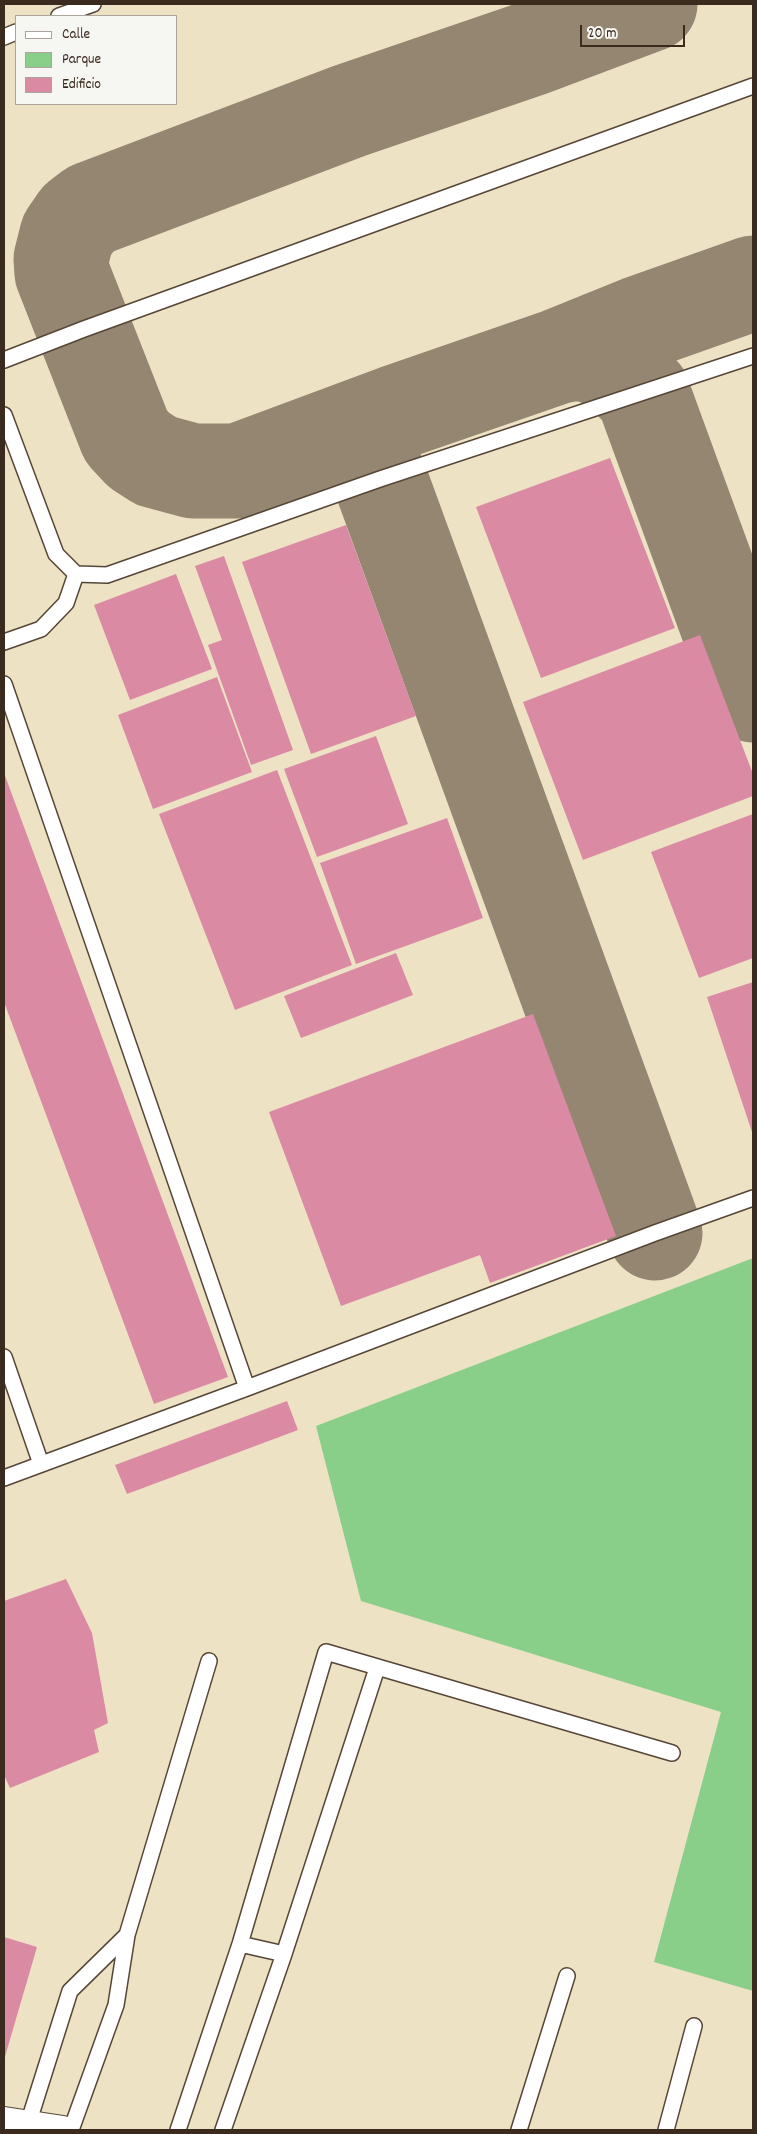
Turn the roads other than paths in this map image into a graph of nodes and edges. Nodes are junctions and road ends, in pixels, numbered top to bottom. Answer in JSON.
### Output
{"nodes":[{"id":1,"x":93,"y":4,"type":"edge"},
{"id":2,"x":62,"y":15,"type":"edge"},
{"id":3,"x":753,"y":86,"type":"edge"},
{"id":4,"x":753,"y":356,"type":"edge"},
{"id":5,"x":4,"y":360,"type":"edge"},
{"id":6,"x":4,"y":415,"type":"edge"},
{"id":7,"x":76,"y":574,"type":"junction"},
{"id":8,"x":4,"y":642,"type":"edge"},
{"id":9,"x":4,"y":684,"type":"edge"},
{"id":10,"x":753,"y":1198,"type":"edge"},
{"id":11,"x":4,"y":1357,"type":"edge"},
{"id":12,"x":247,"y":1388,"type":"junction"},
{"id":13,"x":41,"y":1464,"type":"junction"},
{"id":14,"x":4,"y":1478,"type":"edge"},
{"id":15,"x":209,"y":1660,"type":"dead end"},
{"id":16,"x":377,"y":1668,"type":"junction"},
{"id":17,"x":672,"y":1753,"type":"dead end"},
{"id":18,"x":127,"y":1935,"type":"junction"},
{"id":19,"x":240,"y":1944,"type":"junction"},
{"id":20,"x":284,"y":1954,"type":"junction"},
{"id":21,"x":568,"y":1976,"type":"dead end"},
{"id":22,"x":694,"y":2026,"type":"dead end"},
{"id":23,"x":16,"y":2122,"type":"edge"},
{"id":24,"x":63,"y":2130,"type":"edge"},
{"id":25,"x":70,"y":2130,"type":"edge"},
{"id":26,"x":178,"y":2130,"type":"edge"},
{"id":27,"x":223,"y":2130,"type":"edge"},
{"id":28,"x":519,"y":2130,"type":"edge"},
{"id":29,"x":666,"y":2130,"type":"edge"}],
"edges":[{"from":1,"to":2,"type":"lane"},
{"from":3,"to":5,"type":"lane"},
{"from":4,"to":7,"type":"lane"},
{"from":6,"to":7,"type":"lane"},
{"from":7,"to":8,"type":"lane"},
{"from":9,"to":12,"type":"lane"},
{"from":10,"to":12,"type":"lane"},
{"from":11,"to":13,"type":"lane"},
{"from":12,"to":13,"type":"lane"},
{"from":13,"to":14,"type":"lane"},
{"from":15,"to":18,"type":"lane"},
{"from":16,"to":17,"type":"lane"},
{"from":16,"to":19,"type":"lane"},
{"from":16,"to":20,"type":"lane"},
{"from":18,"to":23,"type":"lane"},
{"from":18,"to":25,"type":"lane"},
{"from":19,"to":20,"type":"lane"},
{"from":19,"to":26,"type":"lane"},
{"from":20,"to":27,"type":"lane"},
{"from":21,"to":28,"type":"lane"},
{"from":22,"to":29,"type":"lane"},
{"from":23,"to":24,"type":"street"}]}
